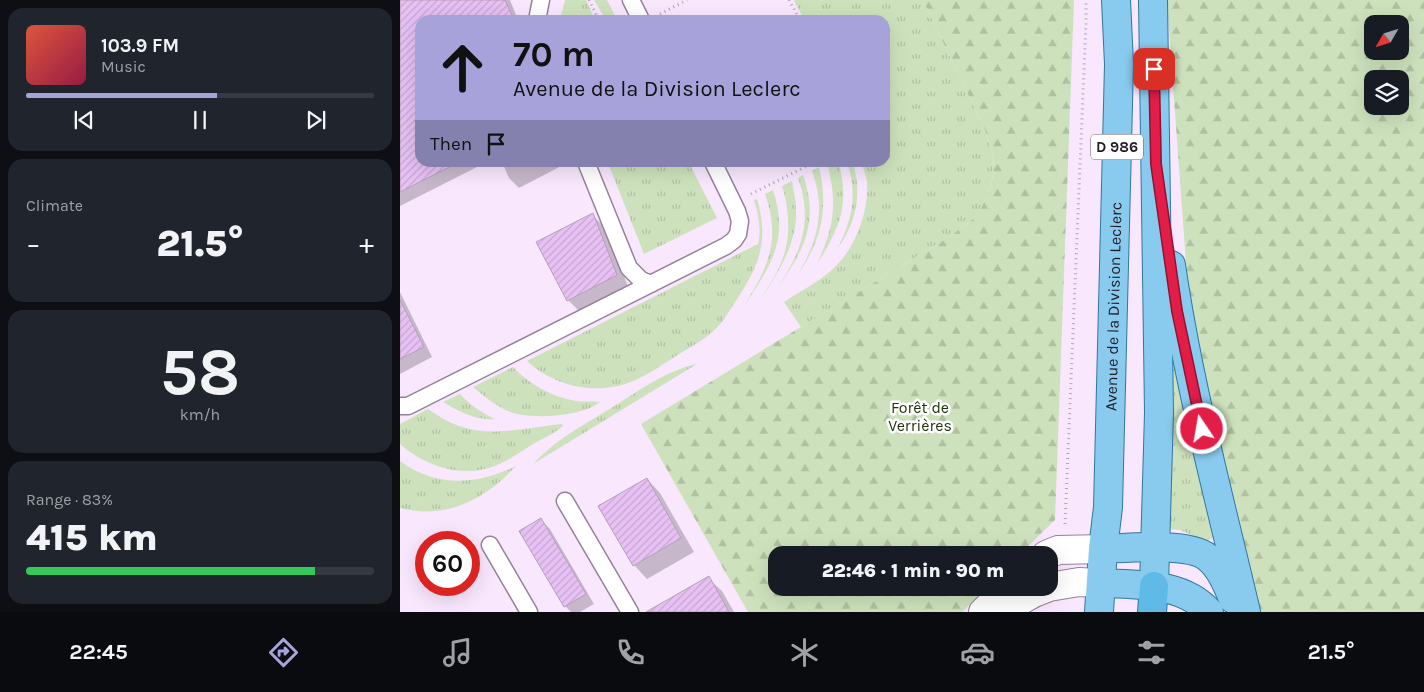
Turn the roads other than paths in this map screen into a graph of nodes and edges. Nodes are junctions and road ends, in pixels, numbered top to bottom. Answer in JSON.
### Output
{"nodes":[{"id":1,"x":541,"y":0,"type":"edge"},
{"id":2,"x":631,"y":0,"type":"edge"},
{"id":3,"x":1116,"y":0,"type":"edge"},
{"id":4,"x":1153,"y":0,"type":"edge"},
{"id":5,"x":538,"y":15,"type":"edge"},
{"id":6,"x":644,"y":15,"type":"edge"},
{"id":7,"x":1156,"y":164,"type":"junction"},
{"id":8,"x":588,"y":167,"type":"edge"},
{"id":9,"x":715,"y":167,"type":"edge"},
{"id":10,"x":650,"y":284,"type":"junction"},
{"id":11,"x":400,"y":406,"type":"edge"},
{"id":12,"x":564,"y":500,"type":"dead end"},
{"id":13,"x":490,"y":545,"type":"dead end"},
{"id":14,"x":1103,"y":548,"type":"junction"},
{"id":15,"x":1155,"y":548,"type":"junction"},
{"id":16,"x":1058,"y":550,"type":"edge"},
{"id":17,"x":1101,"y":583,"type":"junction"},
{"id":18,"x":1058,"y":585,"type":"edge"},
{"id":19,"x":1000,"y":596,"type":"edge"},
{"id":20,"x":1026,"y":596,"type":"edge"},
{"id":21,"x":1153,"y":599,"type":"edge"},
{"id":22,"x":624,"y":610,"type":"edge"},
{"id":23,"x":529,"y":612,"type":"edge"},
{"id":24,"x":983,"y":612,"type":"edge"},
{"id":25,"x":1005,"y":612,"type":"edge"},
{"id":26,"x":1099,"y":612,"type":"edge"},
{"id":27,"x":1210,"y":612,"type":"edge"},
{"id":28,"x":1239,"y":612,"type":"edge"},
{"id":29,"x":1246,"y":612,"type":"edge"}],
"edges":[{"from":1,"to":5,"type":"lane"},
{"from":2,"to":6,"type":"lane"},
{"from":3,"to":14,"type":"main road","name":"Avenue de la Division Leclerc","number":"D 986"},
{"from":4,"to":7,"type":"main road"},
{"from":7,"to":15,"type":"main road"},
{"from":7,"to":29,"type":"main road","number":"D 986"},
{"from":8,"to":10,"type":"lane"},
{"from":9,"to":10,"type":"lane"},
{"from":10,"to":11,"type":"lane"},
{"from":12,"to":22,"type":"lane"},
{"from":13,"to":23,"type":"lane"},
{"from":14,"to":15,"type":"main road"},
{"from":14,"to":16,"type":"street"},
{"from":14,"to":17,"type":"main road","name":"Avenue de la Division Leclerc","number":"D 986"},
{"from":15,"to":21,"type":"main road"},
{"from":15,"to":28,"type":"main road"},
{"from":17,"to":18,"type":"street"},
{"from":17,"to":21,"type":"main road"},
{"from":17,"to":26,"type":"main road","name":"Avenue de la Division Leclerc","number":"D 986"},
{"from":19,"to":24,"type":"street"},
{"from":20,"to":25,"type":"street"},
{"from":21,"to":27,"type":"main road"}]}
